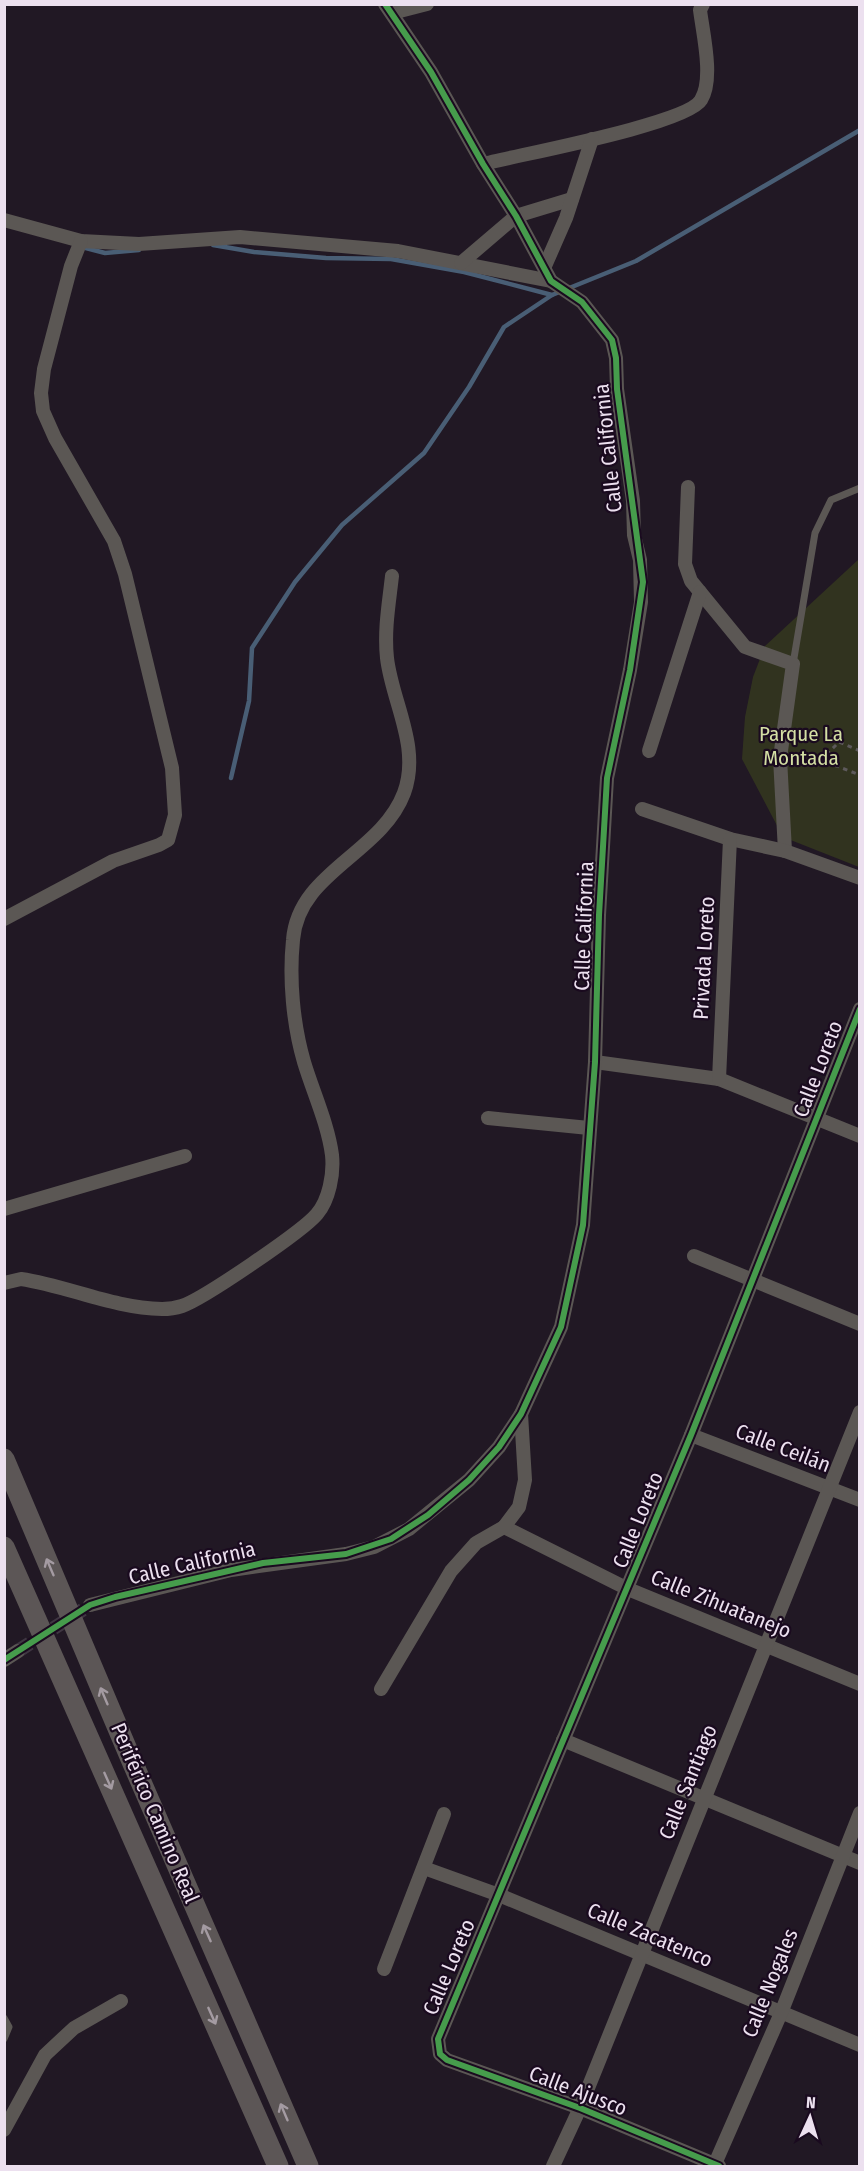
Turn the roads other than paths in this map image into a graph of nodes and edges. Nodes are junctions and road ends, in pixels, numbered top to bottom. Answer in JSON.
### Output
{"nodes":[{"id":1,"x":427,"y":4,"type":"edge"},
{"id":2,"x":703,"y":4,"type":"edge"},
{"id":3,"x":389,"y":9,"type":"edge"},
{"id":4,"x":592,"y":139,"type":"junction"},
{"id":5,"x":483,"y":164,"type":"junction"},
{"id":6,"x":572,"y":199,"type":"junction"},
{"id":7,"x":516,"y":216,"type":"junction"},
{"id":8,"x":4,"y":220,"type":"edge"},
{"id":9,"x":81,"y":241,"type":"junction"},
{"id":10,"x":461,"y":263,"type":"junction"},
{"id":11,"x":545,"y":266,"type":"junction"},
{"id":12,"x":551,"y":281,"type":"junction"},
{"id":13,"x":688,"y":487,"type":"dead end"},
{"id":14,"x":860,"y":488,"type":"edge"},
{"id":15,"x":392,"y":576,"type":"dead end"},
{"id":16,"x":700,"y":592,"type":"junction"},
{"id":17,"x":793,"y":664,"type":"junction"},
{"id":18,"x":649,"y":751,"type":"dead end"},
{"id":19,"x":642,"y":809,"type":"dead end"},
{"id":20,"x":730,"y":838,"type":"junction"},
{"id":21,"x":785,"y":851,"type":"junction"},
{"id":22,"x":860,"y":878,"type":"edge"},
{"id":23,"x":4,"y":919,"type":"edge"},
{"id":24,"x":860,"y":1009,"type":"edge"},
{"id":25,"x":595,"y":1062,"type":"junction"},
{"id":26,"x":719,"y":1079,"type":"junction"},
{"id":27,"x":488,"y":1118,"type":"dead end"},
{"id":28,"x":817,"y":1118,"type":"junction"},
{"id":29,"x":589,"y":1128,"type":"junction"},
{"id":30,"x":860,"y":1136,"type":"edge"},
{"id":31,"x":184,"y":1156,"type":"dead end"},
{"id":32,"x":4,"y":1209,"type":"edge"},
{"id":33,"x":694,"y":1256,"type":"dead end"},
{"id":34,"x":752,"y":1281,"type":"junction"},
{"id":35,"x":4,"y":1283,"type":"edge"},
{"id":36,"x":860,"y":1324,"type":"edge"},
{"id":37,"x":860,"y":1413,"type":"edge"},
{"id":38,"x":521,"y":1414,"type":"junction"},
{"id":39,"x":691,"y":1435,"type":"junction"},
{"id":40,"x":4,"y":1459,"type":"edge"},
{"id":41,"x":829,"y":1488,"type":"junction"},
{"id":42,"x":860,"y":1500,"type":"edge"},
{"id":43,"x":504,"y":1527,"type":"junction"},
{"id":44,"x":4,"y":1547,"type":"edge"},
{"id":45,"x":628,"y":1589,"type":"junction"},
{"id":46,"x":90,"y":1605,"type":"tunnel mouth"},
{"id":47,"x":764,"y":1645,"type":"junction"},
{"id":48,"x":18,"y":1651,"type":"tunnel mouth"},
{"id":49,"x":4,"y":1660,"type":"edge"},
{"id":50,"x":860,"y":1684,"type":"edge"},
{"id":51,"x":381,"y":1689,"type":"dead end"},
{"id":52,"x":563,"y":1740,"type":"junction"},
{"id":53,"x":705,"y":1798,"type":"junction"},
{"id":54,"x":860,"y":1813,"type":"edge"},
{"id":55,"x":444,"y":1814,"type":"dead end"},
{"id":56,"x":842,"y":1856,"type":"junction"},
{"id":57,"x":860,"y":1863,"type":"edge"},
{"id":58,"x":423,"y":1868,"type":"junction"},
{"id":59,"x":499,"y":1895,"type":"junction"},
{"id":60,"x":641,"y":1954,"type":"junction"},
{"id":61,"x":384,"y":1970,"type":"dead end"},
{"id":62,"x":121,"y":2001,"type":"dead end"},
{"id":63,"x":781,"y":2013,"type":"junction"},
{"id":64,"x":4,"y":2018,"type":"edge"},
{"id":65,"x":4,"y":2039,"type":"edge"},
{"id":66,"x":438,"y":2039,"type":"joint"},
{"id":67,"x":860,"y":2045,"type":"edge"},
{"id":68,"x":580,"y":2108,"type":"junction"},
{"id":69,"x":4,"y":2130,"type":"edge"},
{"id":70,"x":278,"y":2166,"type":"edge"},
{"id":71,"x":307,"y":2166,"type":"edge"},
{"id":72,"x":553,"y":2166,"type":"edge"},
{"id":73,"x":716,"y":2166,"type":"edge"}],
"edges":[{"from":1,"to":3,"type":"street"},
{"from":2,"to":4,"type":"street"},
{"from":3,"to":5,"type":"street"},
{"from":4,"to":5,"type":"street"},
{"from":4,"to":6,"type":"street"},
{"from":5,"to":7,"type":"street"},
{"from":6,"to":7,"type":"street"},
{"from":6,"to":11,"type":"street"},
{"from":7,"to":10,"type":"street"},
{"from":7,"to":11,"type":"street"},
{"from":8,"to":9,"type":"street"},
{"from":9,"to":10,"type":"street"},
{"from":9,"to":23,"type":"street"},
{"from":10,"to":12,"type":"street"},
{"from":11,"to":12,"type":"street"},
{"from":12,"to":25,"type":"street","name":"Calle California"},
{"from":13,"to":16,"type":"street"},
{"from":14,"to":17,"type":"lane"},
{"from":15,"to":35,"type":"street"},
{"from":16,"to":17,"type":"street"},
{"from":16,"to":18,"type":"street"},
{"from":17,"to":21,"type":"street"},
{"from":19,"to":20,"type":"street"},
{"from":20,"to":21,"type":"street"},
{"from":20,"to":26,"type":"street","name":"Privada Loreto"},
{"from":21,"to":22,"type":"street"},
{"from":24,"to":28,"type":"street","name":"Calle Loreto"},
{"from":25,"to":26,"type":"street"},
{"from":25,"to":29,"type":"street","name":"Calle California"},
{"from":26,"to":28,"type":"street"},
{"from":27,"to":29,"type":"street"},
{"from":28,"to":30,"type":"street"},
{"from":28,"to":34,"type":"street","name":"Calle Loreto"},
{"from":29,"to":38,"type":"street","name":"Calle California"},
{"from":31,"to":32,"type":"street"},
{"from":33,"to":34,"type":"street"},
{"from":34,"to":36,"type":"street"},
{"from":34,"to":39,"type":"street","name":"Calle Loreto"},
{"from":37,"to":41,"type":"street","name":"Calle Santiago"},
{"from":38,"to":43,"type":"street"},
{"from":38,"to":46,"type":"street","name":"Calle California"},
{"from":39,"to":41,"type":"street","name":"Calle Ceilán"},
{"from":39,"to":45,"type":"street","name":"Calle Loreto"},
{"from":71,"to":40,"type":"highway","name":"Periférico Camino Real","one_way":true},
{"from":41,"to":42,"type":"street","name":"Calle Ceilán"},
{"from":41,"to":47,"type":"street","name":"Calle Santiago"},
{"from":43,"to":45,"type":"street","name":"Calle Zihuatanejo"},
{"from":43,"to":51,"type":"street"},
{"from":44,"to":70,"type":"highway","name":"Periférico Camino Real","one_way":true},
{"from":45,"to":47,"type":"street","name":"Calle Zihuatanejo"},
{"from":45,"to":52,"type":"street","name":"Calle Loreto"},
{"from":47,"to":50,"type":"street","name":"Calle Zihuatanejo"},
{"from":47,"to":53,"type":"street","name":"Calle Santiago"},
{"from":48,"to":49,"type":"street"},
{"from":52,"to":53,"type":"street"},
{"from":52,"to":59,"type":"street","name":"Calle Loreto"},
{"from":53,"to":56,"type":"street"},
{"from":53,"to":60,"type":"street","name":"Calle Santiago"},
{"from":54,"to":56,"type":"street","name":"Calle Nogales"},
{"from":55,"to":58,"type":"street"},
{"from":56,"to":57,"type":"street"},
{"from":56,"to":63,"type":"street","name":"Calle Nogales"},
{"from":58,"to":59,"type":"street","name":"Calle Zacatenco"},
{"from":58,"to":61,"type":"street"},
{"from":59,"to":60,"type":"street","name":"Calle Zacatenco"},
{"from":59,"to":66,"type":"street","name":"Calle Loreto"},
{"from":60,"to":63,"type":"street","name":"Calle Zacatenco"},
{"from":60,"to":68,"type":"street","name":"Calle Santiago"},
{"from":62,"to":69,"type":"street"},
{"from":63,"to":67,"type":"street","name":"Calle Zacatenco"},
{"from":63,"to":73,"type":"street","name":"Calle Nogales"},
{"from":64,"to":65,"type":"lane"},
{"from":66,"to":68,"type":"street","name":"Calle Ajusco"},
{"from":68,"to":72,"type":"street","name":"Calle Santiago"},
{"from":68,"to":73,"type":"street","name":"Calle Ajusco"}]}
